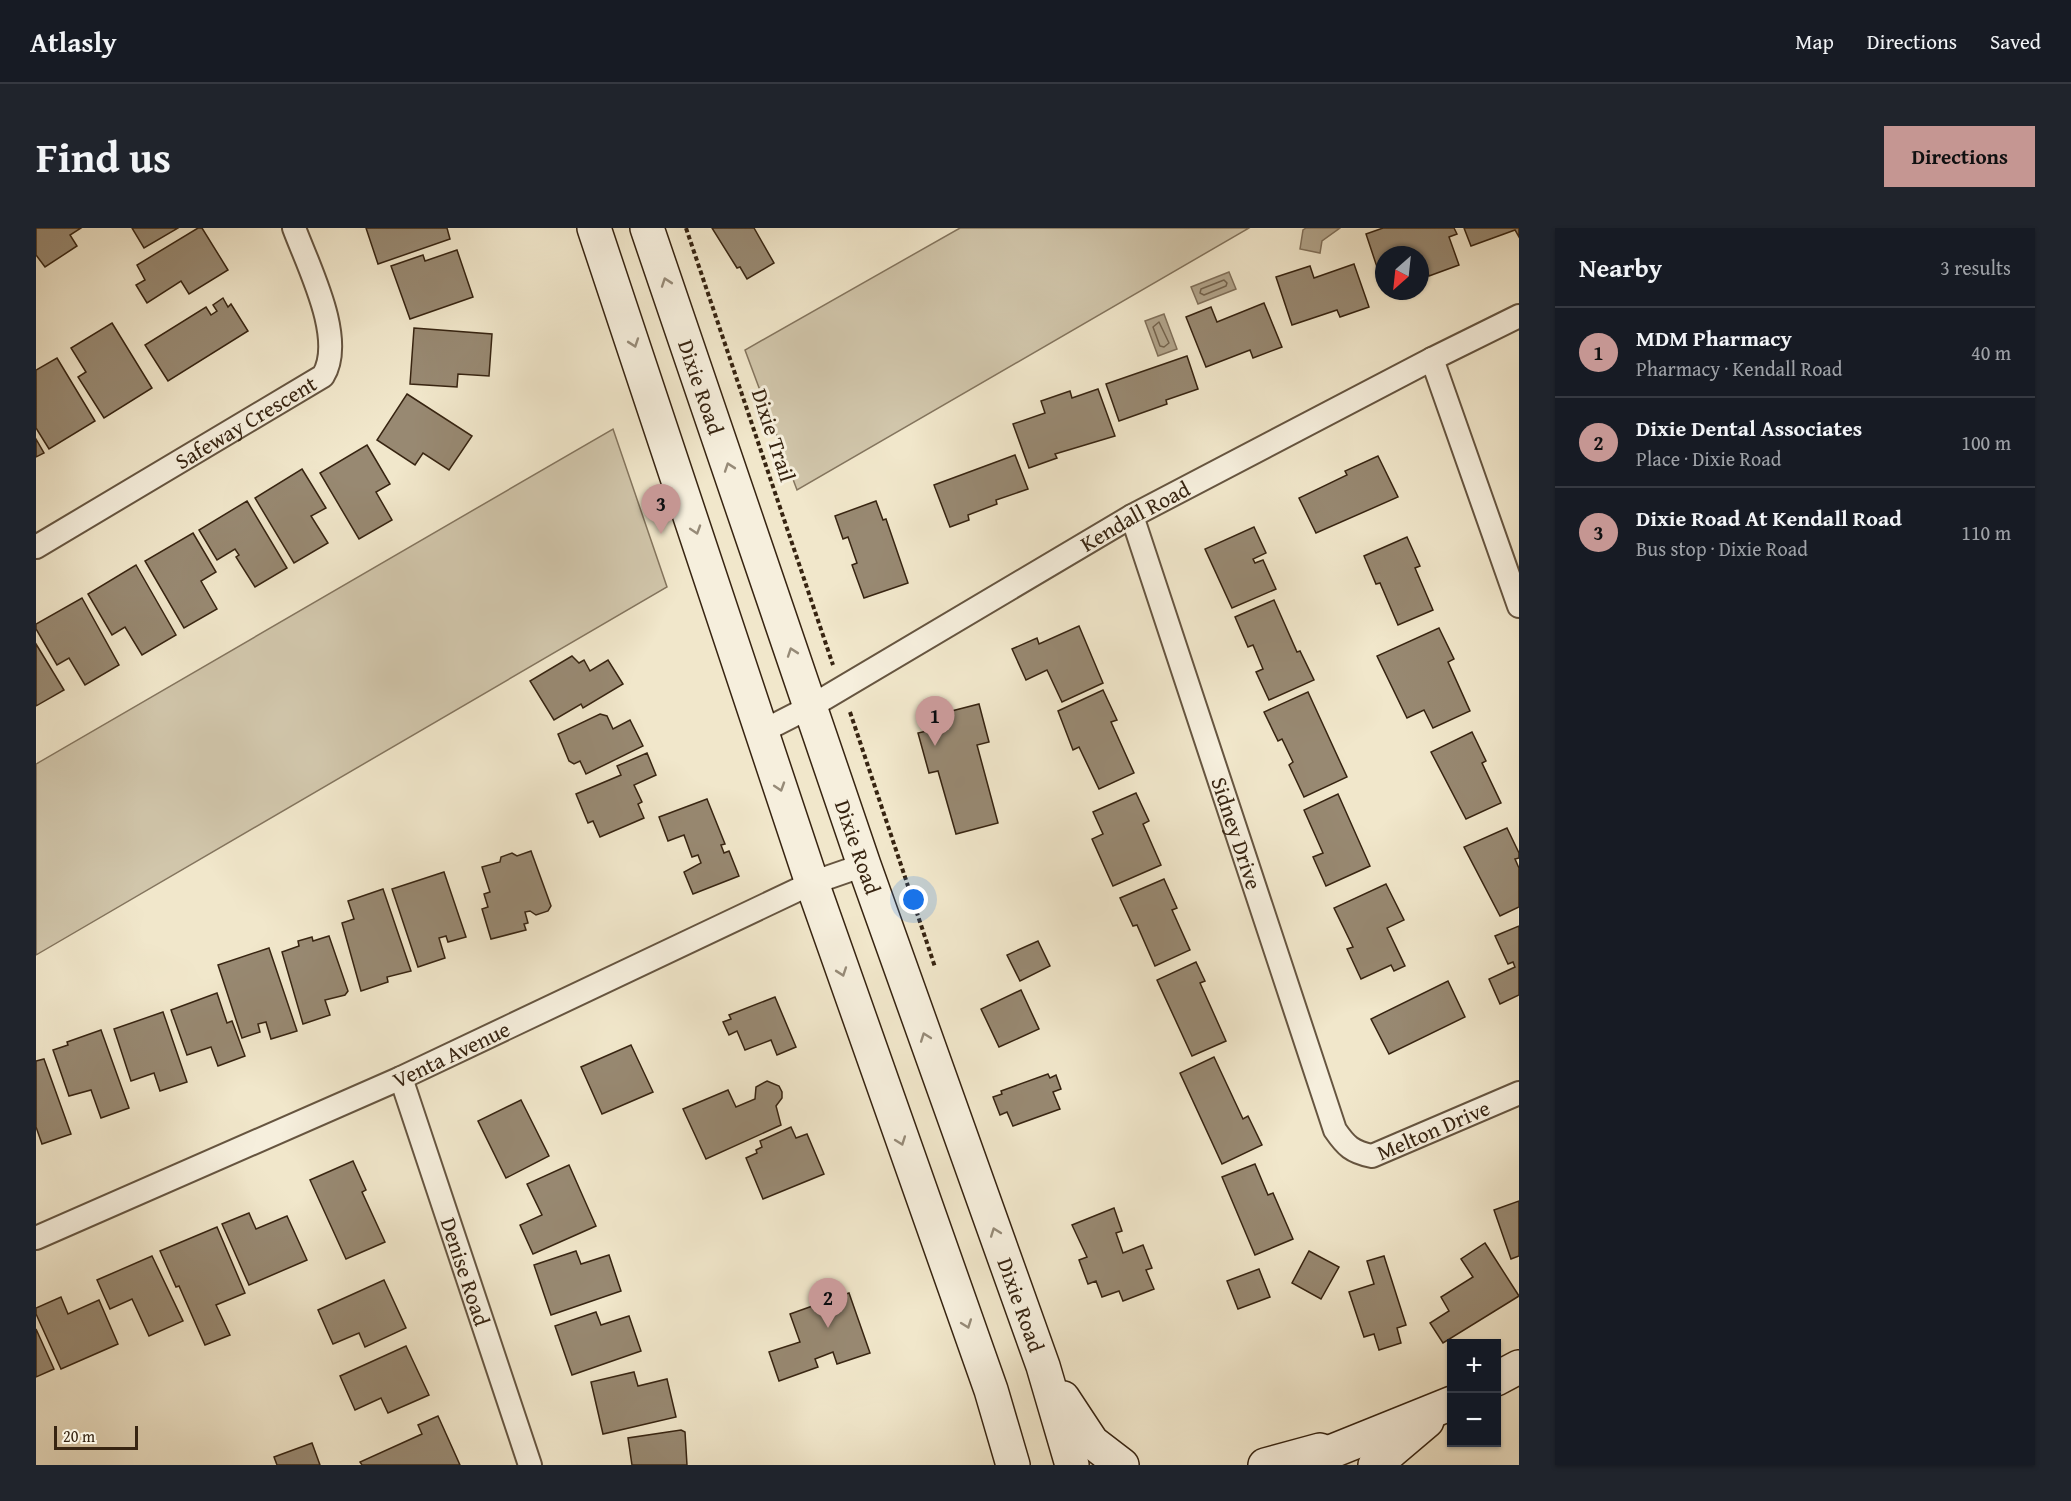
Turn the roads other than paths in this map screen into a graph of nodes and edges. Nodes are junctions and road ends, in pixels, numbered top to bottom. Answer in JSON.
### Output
{"nodes":[{"id":1,"x":294,"y":228,"type":"edge"},
{"id":2,"x":594,"y":228,"type":"edge"},
{"id":3,"x":647,"y":228,"type":"edge"},
{"id":4,"x":1519,"y":316,"type":"edge"},
{"id":5,"x":1432,"y":359,"type":"junction"},
{"id":6,"x":1132,"y":516,"type":"junction"},
{"id":7,"x":36,"y":547,"type":"edge"},
{"id":8,"x":1519,"y":606,"type":"edge"},
{"id":9,"x":810,"y":707,"type":"junction"},
{"id":10,"x":761,"y":732,"type":"junction"},
{"id":11,"x":864,"y":865,"type":"junction"},
{"id":12,"x":812,"y":883,"type":"junction"},
{"id":13,"x":401,"y":1078,"type":"junction"},
{"id":14,"x":1519,"y":1093,"type":"edge"},
{"id":15,"x":1347,"y":1147,"type":"joint"},
{"id":16,"x":36,"y":1239,"type":"edge"},
{"id":17,"x":1043,"y":1366,"type":"junction"},
{"id":18,"x":1519,"y":1366,"type":"edge"},
{"id":19,"x":1501,"y":1377,"type":"edge"},
{"id":20,"x":991,"y":1390,"type":"junction"},
{"id":21,"x":1447,"y":1405,"type":"edge"},
{"id":22,"x":1350,"y":1442,"type":"junction"},
{"id":23,"x":530,"y":1465,"type":"edge"},
{"id":24,"x":991,"y":1465,"type":"edge"},
{"id":25,"x":1013,"y":1465,"type":"edge"},
{"id":26,"x":1072,"y":1465,"type":"edge"},
{"id":27,"x":1122,"y":1465,"type":"edge"},
{"id":28,"x":1265,"y":1465,"type":"edge"},
{"id":29,"x":1298,"y":1465,"type":"edge"},
{"id":30,"x":1375,"y":1465,"type":"edge"}],
"edges":[{"from":1,"to":7,"type":"street","name":"Safeway Crescent"},
{"from":2,"to":10,"type":"main road","one_way":true},
{"from":9,"to":3,"type":"main road","name":"Dixie Road","one_way":true},
{"from":4,"to":5,"type":"street","name":"Kendall Road"},
{"from":5,"to":6,"type":"street","name":"Kendall Road"},
{"from":5,"to":8,"type":"street"},
{"from":6,"to":9,"type":"street","name":"Kendall Road"},
{"from":6,"to":15,"type":"street","name":"Sidney Drive"},
{"from":9,"to":10,"type":"street","name":"Kendall Road"},
{"from":9,"to":11,"type":"main road","name":"Dixie Road"},
{"from":10,"to":12,"type":"main road","one_way":true},
{"from":11,"to":12,"type":"street","name":"Venta Avenue"},
{"from":17,"to":11,"type":"main road","name":"Dixie Road","one_way":true},
{"from":12,"to":13,"type":"street","name":"Venta Avenue"},
{"from":12,"to":20,"type":"main road","one_way":true},
{"from":13,"to":16,"type":"street","name":"Venta Avenue"},
{"from":13,"to":23,"type":"street","name":"Denise Road"},
{"from":14,"to":15,"type":"street","name":"Melton Drive"},
{"from":17,"to":26,"type":"main road","name":"Dixie Road"},
{"from":17,"to":27,"type":"main road"},
{"from":18,"to":19,"type":"main road"},
{"from":20,"to":24,"type":"main road"},
{"from":20,"to":25,"type":"main road"},
{"from":21,"to":22,"type":"main road"},
{"from":21,"to":30,"type":"main road"},
{"from":22,"to":28,"type":"main road"},
{"from":22,"to":29,"type":"main road"}]}
